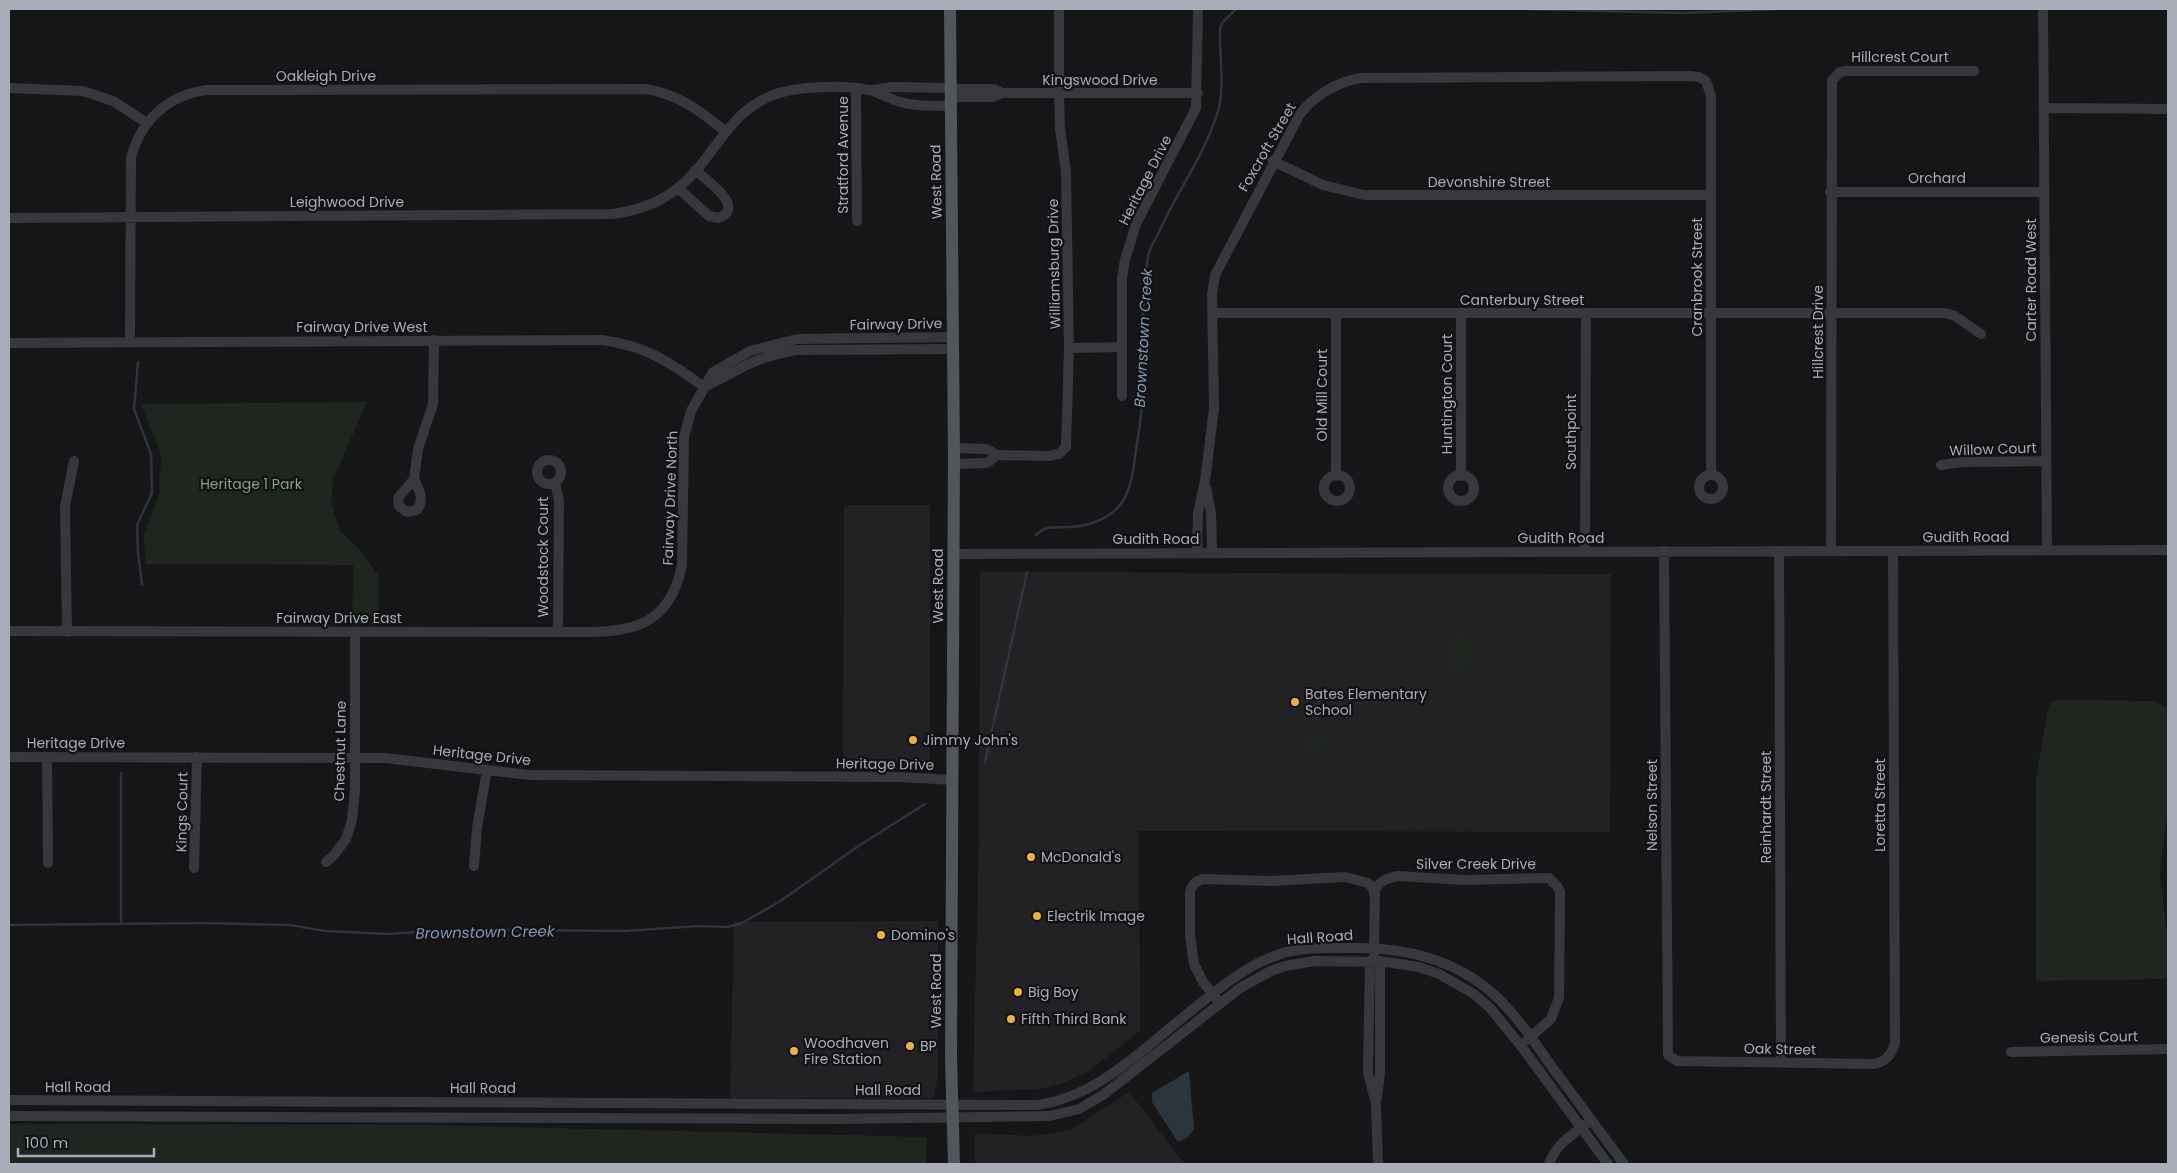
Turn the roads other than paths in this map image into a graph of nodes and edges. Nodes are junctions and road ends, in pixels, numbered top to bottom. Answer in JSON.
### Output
{"nodes":[{"id":1,"x":950,"y":9,"type":"edge"},
{"id":2,"x":1058,"y":9,"type":"edge"},
{"id":3,"x":1198,"y":9,"type":"edge"},
{"id":4,"x":2043,"y":9,"type":"edge"},
{"id":5,"x":1974,"y":71,"type":"dead end"},
{"id":6,"x":1706,"y":81,"type":"joint"},
{"id":7,"x":9,"y":88,"type":"edge"},
{"id":8,"x":856,"y":88,"type":"junction"},
{"id":9,"x":871,"y":90,"type":"junction"},
{"id":10,"x":1198,"y":93,"type":"junction"},
{"id":11,"x":1059,"y":94,"type":"junction"},
{"id":12,"x":950,"y":95,"type":"junction"},
{"id":13,"x":2044,"y":108,"type":"junction"},
{"id":14,"x":2168,"y":109,"type":"edge"},
{"id":15,"x":1830,"y":113,"type":"joint"},
{"id":16,"x":147,"y":123,"type":"junction"},
{"id":17,"x":725,"y":131,"type":"junction"},
{"id":18,"x":1273,"y":161,"type":"junction"},
{"id":19,"x":695,"y":170,"type":"junction"},
{"id":20,"x":678,"y":188,"type":"junction"},
{"id":21,"x":1830,"y":192,"type":"junction"},
{"id":22,"x":2044,"y":192,"type":"junction"},
{"id":23,"x":1711,"y":195,"type":"junction"},
{"id":24,"x":130,"y":216,"type":"junction"},
{"id":25,"x":9,"y":218,"type":"edge"},
{"id":26,"x":857,"y":221,"type":"dead end"},
{"id":27,"x":1212,"y":313,"type":"junction"},
{"id":28,"x":1711,"y":313,"type":"junction"},
{"id":29,"x":1831,"y":313,"type":"junction"},
{"id":30,"x":1336,"y":314,"type":"junction"},
{"id":31,"x":1461,"y":314,"type":"junction"},
{"id":32,"x":1586,"y":314,"type":"junction"},
{"id":33,"x":1981,"y":334,"type":"dead end"},
{"id":34,"x":839,"y":338,"type":"junction"},
{"id":35,"x":434,"y":340,"type":"junction"},
{"id":36,"x":130,"y":342,"type":"junction"},
{"id":37,"x":9,"y":343,"type":"edge"},
{"id":38,"x":953,"y":343,"type":"junction"},
{"id":39,"x":1122,"y":347,"type":"junction"},
{"id":40,"x":1069,"y":348,"type":"junction"},
{"id":41,"x":839,"y":350,"type":"junction"},
{"id":42,"x":704,"y":387,"type":"junction"},
{"id":43,"x":1122,"y":396,"type":"dead end"},
{"id":44,"x":954,"y":448,"type":"junction"},
{"id":45,"x":997,"y":455,"type":"junction"},
{"id":46,"x":74,"y":461,"type":"dead end"},
{"id":47,"x":2046,"y":461,"type":"junction"},
{"id":48,"x":954,"y":464,"type":"junction"},
{"id":49,"x":1941,"y":465,"type":"dead end"},
{"id":50,"x":1711,"y":475,"type":"dead end"},
{"id":51,"x":1336,"y":476,"type":"dead end"},
{"id":52,"x":1461,"y":476,"type":"dead end"},
{"id":53,"x":414,"y":478,"type":"dead end"},
{"id":54,"x":1205,"y":481,"type":"junction"},
{"id":55,"x":555,"y":483,"type":"dead end"},
{"id":56,"x":2047,"y":550,"type":"junction"},
{"id":57,"x":2168,"y":550,"type":"edge"},
{"id":58,"x":1664,"y":551,"type":"junction"},
{"id":59,"x":1779,"y":551,"type":"junction"},
{"id":60,"x":1831,"y":551,"type":"junction"},
{"id":61,"x":1893,"y":551,"type":"junction"},
{"id":62,"x":1197,"y":552,"type":"junction"},
{"id":63,"x":1212,"y":552,"type":"junction"},
{"id":64,"x":1585,"y":552,"type":"junction"},
{"id":65,"x":954,"y":554,"type":"junction"},
{"id":66,"x":663,"y":608,"type":"joint"},
{"id":67,"x":9,"y":631,"type":"edge"},
{"id":68,"x":67,"y":632,"type":"junction"},
{"id":69,"x":355,"y":632,"type":"junction"},
{"id":70,"x":558,"y":632,"type":"junction"},
{"id":71,"x":9,"y":757,"type":"edge"},
{"id":72,"x":47,"y":757,"type":"junction"},
{"id":73,"x":196,"y":757,"type":"junction"},
{"id":74,"x":354,"y":758,"type":"junction"},
{"id":75,"x":487,"y":770,"type":"junction"},
{"id":76,"x":953,"y":780,"type":"junction"},
{"id":77,"x":326,"y":862,"type":"dead end"},
{"id":78,"x":48,"y":863,"type":"dead end"},
{"id":79,"x":474,"y":866,"type":"dead end"},
{"id":80,"x":194,"y":868,"type":"dead end"},
{"id":81,"x":1374,"y":895,"type":"junction"},
{"id":82,"x":1374,"y":948,"type":"junction"},
{"id":83,"x":1374,"y":961,"type":"junction"},
{"id":84,"x":1213,"y":994,"type":"junction"},
{"id":85,"x":1221,"y":1004,"type":"junction"},
{"id":86,"x":1531,"y":1038,"type":"junction"},
{"id":87,"x":1521,"y":1046,"type":"junction"},
{"id":88,"x":2168,"y":1049,"type":"edge"},
{"id":89,"x":2011,"y":1052,"type":"dead end"},
{"id":90,"x":1888,"y":1057,"type":"joint"},
{"id":91,"x":1670,"y":1058,"type":"joint"},
{"id":92,"x":1781,"y":1062,"type":"junction"},
{"id":93,"x":1113,"y":1072,"type":"junction"},
{"id":94,"x":1120,"y":1082,"type":"junction"},
{"id":95,"x":9,"y":1100,"type":"edge"},
{"id":96,"x":308,"y":1101,"type":"junction"},
{"id":97,"x":497,"y":1102,"type":"junction"},
{"id":98,"x":707,"y":1103,"type":"junction"},
{"id":99,"x":1047,"y":1103,"type":"junction"},
{"id":100,"x":840,"y":1104,"type":"junction"},
{"id":101,"x":886,"y":1104,"type":"junction"},
{"id":102,"x":952,"y":1104,"type":"junction"},
{"id":103,"x":9,"y":1116,"type":"edge"},
{"id":104,"x":1049,"y":1116,"type":"junction"},
{"id":105,"x":308,"y":1117,"type":"junction"},
{"id":106,"x":497,"y":1117,"type":"junction"},
{"id":107,"x":707,"y":1118,"type":"junction"},
{"id":108,"x":840,"y":1119,"type":"junction"},
{"id":109,"x":887,"y":1119,"type":"junction"},
{"id":110,"x":952,"y":1119,"type":"junction"},
{"id":111,"x":1591,"y":1120,"type":"junction"},
{"id":112,"x":1581,"y":1128,"type":"junction"},
{"id":113,"x":954,"y":1164,"type":"edge"},
{"id":114,"x":1378,"y":1164,"type":"edge"},
{"id":115,"x":1549,"y":1164,"type":"edge"},
{"id":116,"x":1608,"y":1164,"type":"edge"},
{"id":117,"x":1624,"y":1164,"type":"edge"}],
"edges":[{"from":1,"to":12,"type":"main road","name":"West Road"},
{"from":2,"to":11,"type":"street","name":"Williamsburg Drive"},
{"from":3,"to":10,"type":"street","name":"Heritage Drive"},
{"from":4,"to":13,"type":"street","name":"Carter Road West"},
{"from":5,"to":15,"type":"street","name":"Hillcrest Court"},
{"from":6,"to":18,"type":"street","name":"Foxcroft Street"},
{"from":6,"to":23,"type":"street","name":"Cranbrook Street"},
{"from":7,"to":16,"type":"street"},
{"from":8,"to":9,"type":"street","name":"Leighwood Drive"},
{"from":8,"to":17,"type":"street","name":"Leighwood Drive"},
{"from":8,"to":26,"type":"street","name":"Stratford Avenue"},
{"from":9,"to":12,"type":"street","name":"Leighwood Drive"},
{"from":9,"to":12,"type":"street","name":"Leighwood Drive"},
{"from":10,"to":11,"type":"street","name":"Kingswood Drive"},
{"from":10,"to":39,"type":"street","name":"Heritage Drive"},
{"from":11,"to":12,"type":"street","name":"Kingswood Drive"},
{"from":11,"to":40,"type":"street","name":"Williamsburg Drive"},
{"from":12,"to":38,"type":"main road","name":"West Road"},
{"from":13,"to":14,"type":"street"},
{"from":13,"to":22,"type":"street","name":"Carter Road West"},
{"from":15,"to":21,"type":"street","name":"Hillcrest Drive"},
{"from":16,"to":17,"type":"street","name":"Oakleigh Drive"},
{"from":16,"to":24,"type":"street","name":"Oakleigh Drive"},
{"from":17,"to":19,"type":"street","name":"Leighwood Drive"},
{"from":18,"to":23,"type":"street","name":"Devonshire Street"},
{"from":18,"to":27,"type":"street","name":"Foxcroft Street"},
{"from":19,"to":20,"type":"street","name":"Leighwood Drive"},
{"from":19,"to":20,"type":"street"},
{"from":20,"to":24,"type":"street","name":"Leighwood Drive"},
{"from":21,"to":22,"type":"street","name":"Orchard"},
{"from":21,"to":29,"type":"street","name":"Hillcrest Drive"},
{"from":22,"to":47,"type":"street","name":"Carter Road West"},
{"from":23,"to":28,"type":"street","name":"Cranbrook Street"},
{"from":24,"to":25,"type":"street","name":"Leighwood Drive"},
{"from":24,"to":36,"type":"street","name":"Oakleigh Drive"},
{"from":27,"to":30,"type":"street","name":"Canterbury Street"},
{"from":27,"to":54,"type":"street","name":"Foxcroft Street"},
{"from":28,"to":29,"type":"street","name":"Canterbury Street"},
{"from":28,"to":32,"type":"street","name":"Canterbury Street"},
{"from":28,"to":50,"type":"street","name":"Cranbrook Street"},
{"from":29,"to":33,"type":"street","name":"Canterbury Street"},
{"from":29,"to":60,"type":"street","name":"Hillcrest Drive"},
{"from":30,"to":31,"type":"street","name":"Canterbury Street"},
{"from":30,"to":51,"type":"street","name":"Old Mill Court"},
{"from":31,"to":32,"type":"street","name":"Canterbury Street"},
{"from":31,"to":52,"type":"street","name":"Huntington Court"},
{"from":32,"to":64,"type":"street","name":"Southpoint"},
{"from":34,"to":38,"type":"street","name":"Fairway Drive"},
{"from":34,"to":41,"type":"street","name":"Fairway Drive"},
{"from":34,"to":42,"type":"street","name":"Fairway Drive"},
{"from":35,"to":36,"type":"street","name":"Fairway Drive West"},
{"from":35,"to":42,"type":"street","name":"Fairway Drive West"},
{"from":35,"to":53,"type":"street"},
{"from":36,"to":37,"type":"street","name":"Fairway Drive West"},
{"from":38,"to":41,"type":"street","name":"Fairway Drive"},
{"from":38,"to":44,"type":"main road","name":"West Road"},
{"from":39,"to":40,"type":"street"},
{"from":39,"to":43,"type":"street","name":"Heritage Drive"},
{"from":40,"to":45,"type":"street","name":"Williamsburg Drive"},
{"from":41,"to":42,"type":"street","name":"Fairway Drive"},
{"from":42,"to":66,"type":"street","name":"Fairway Drive North"},
{"from":44,"to":45,"type":"street","name":"Williamsburg Drive"},
{"from":44,"to":48,"type":"main road","name":"West Road"},
{"from":45,"to":48,"type":"street","name":"Williamsburg Drive"},
{"from":46,"to":68,"type":"street"},
{"from":47,"to":49,"type":"street","name":"Willow Court"},
{"from":47,"to":56,"type":"street","name":"Carter Road West"},
{"from":48,"to":65,"type":"main road","name":"West Road"},
{"from":54,"to":62,"type":"street","name":"Foxcroft Street"},
{"from":54,"to":63,"type":"street","name":"Foxcroft Street"},
{"from":55,"to":70,"type":"street","name":"Woodstock Court"},
{"from":56,"to":57,"type":"street","name":"Gudith Road"},
{"from":56,"to":61,"type":"street","name":"Gudith Road"},
{"from":58,"to":59,"type":"street","name":"Gudith Road"},
{"from":58,"to":64,"type":"street","name":"Gudith Road"},
{"from":58,"to":91,"type":"street","name":"Nelson Street"},
{"from":59,"to":60,"type":"street","name":"Gudith Road"},
{"from":59,"to":92,"type":"street","name":"Reinhardt Street"},
{"from":60,"to":61,"type":"street","name":"Gudith Road"},
{"from":61,"to":90,"type":"street","name":"Loretta Street"},
{"from":62,"to":63,"type":"street","name":"Gudith Road"},
{"from":62,"to":65,"type":"street","name":"Gudith Road"},
{"from":63,"to":64,"type":"street","name":"Gudith Road"},
{"from":65,"to":76,"type":"main road","name":"West Road"},
{"from":66,"to":70,"type":"street","name":"Fairway Drive East"},
{"from":67,"to":68,"type":"street","name":"Fairway Drive East"},
{"from":68,"to":69,"type":"street","name":"Fairway Drive East"},
{"from":69,"to":70,"type":"street","name":"Fairway Drive East"},
{"from":69,"to":74,"type":"street","name":"Chestnut Lane"},
{"from":71,"to":72,"type":"street","name":"Heritage Drive"},
{"from":72,"to":73,"type":"street","name":"Heritage Drive"},
{"from":72,"to":78,"type":"street"},
{"from":73,"to":74,"type":"street","name":"Heritage Drive"},
{"from":73,"to":80,"type":"street","name":"Kings Court"},
{"from":74,"to":75,"type":"street","name":"Heritage Drive"},
{"from":74,"to":77,"type":"street","name":"Chestnut Lane"},
{"from":75,"to":76,"type":"street","name":"Heritage Drive"},
{"from":75,"to":79,"type":"street"},
{"from":76,"to":102,"type":"main road","name":"West Road"},
{"from":81,"to":82,"type":"street"},
{"from":81,"to":84,"type":"street"},
{"from":81,"to":86,"type":"street","name":"Silver Creek Drive"},
{"from":82,"to":83,"type":"street"},
{"from":82,"to":84,"type":"street","name":"Hall Road"},
{"from":82,"to":86,"type":"street","name":"Hall Road"},
{"from":83,"to":85,"type":"street","name":"Hall Road"},
{"from":83,"to":87,"type":"street","name":"Hall Road"},
{"from":83,"to":114,"type":"street"},
{"from":84,"to":85,"type":"street"},
{"from":84,"to":93,"type":"street","name":"Hall Road"},
{"from":85,"to":94,"type":"street","name":"Hall Road"},
{"from":86,"to":87,"type":"street","name":"Silver Creek Drive"},
{"from":86,"to":111,"type":"street","name":"Hall Road"},
{"from":87,"to":112,"type":"street","name":"Hall Road"},
{"from":88,"to":89,"type":"street","name":"Genesis Court"},
{"from":90,"to":92,"type":"street","name":"Oak Street"},
{"from":91,"to":92,"type":"street","name":"Oak Street"},
{"from":93,"to":94,"type":"street"},
{"from":93,"to":99,"type":"street","name":"Hall Road"},
{"from":94,"to":104,"type":"street","name":"Hall Road"},
{"from":95,"to":96,"type":"street","name":"Hall Road"},
{"from":96,"to":97,"type":"street","name":"Hall Road"},
{"from":96,"to":105,"type":"street"},
{"from":97,"to":98,"type":"street","name":"Hall Road"},
{"from":97,"to":106,"type":"street"},
{"from":98,"to":100,"type":"street","name":"Hall Road"},
{"from":98,"to":107,"type":"street"},
{"from":99,"to":102,"type":"street","name":"Hall Road"},
{"from":99,"to":104,"type":"street"},
{"from":100,"to":101,"type":"street","name":"Hall Road"},
{"from":100,"to":108,"type":"street"},
{"from":101,"to":102,"type":"street","name":"Hall Road"},
{"from":101,"to":109,"type":"street"},
{"from":102,"to":110,"type":"main road","name":"West Road"},
{"from":103,"to":105,"type":"street","name":"Hall Road"},
{"from":104,"to":110,"type":"street","name":"Hall Road"},
{"from":105,"to":106,"type":"street","name":"Hall Road"},
{"from":106,"to":107,"type":"street","name":"Hall Road"},
{"from":107,"to":108,"type":"street","name":"Hall Road"},
{"from":108,"to":109,"type":"street","name":"Hall Road"},
{"from":109,"to":110,"type":"street","name":"Hall Road"},
{"from":110,"to":113,"type":"main road","name":"West Road"},
{"from":111,"to":112,"type":"street"},
{"from":111,"to":117,"type":"street","name":"Hall Road"},
{"from":112,"to":115,"type":"street"},
{"from":112,"to":116,"type":"street","name":"Hall Road"}]}
